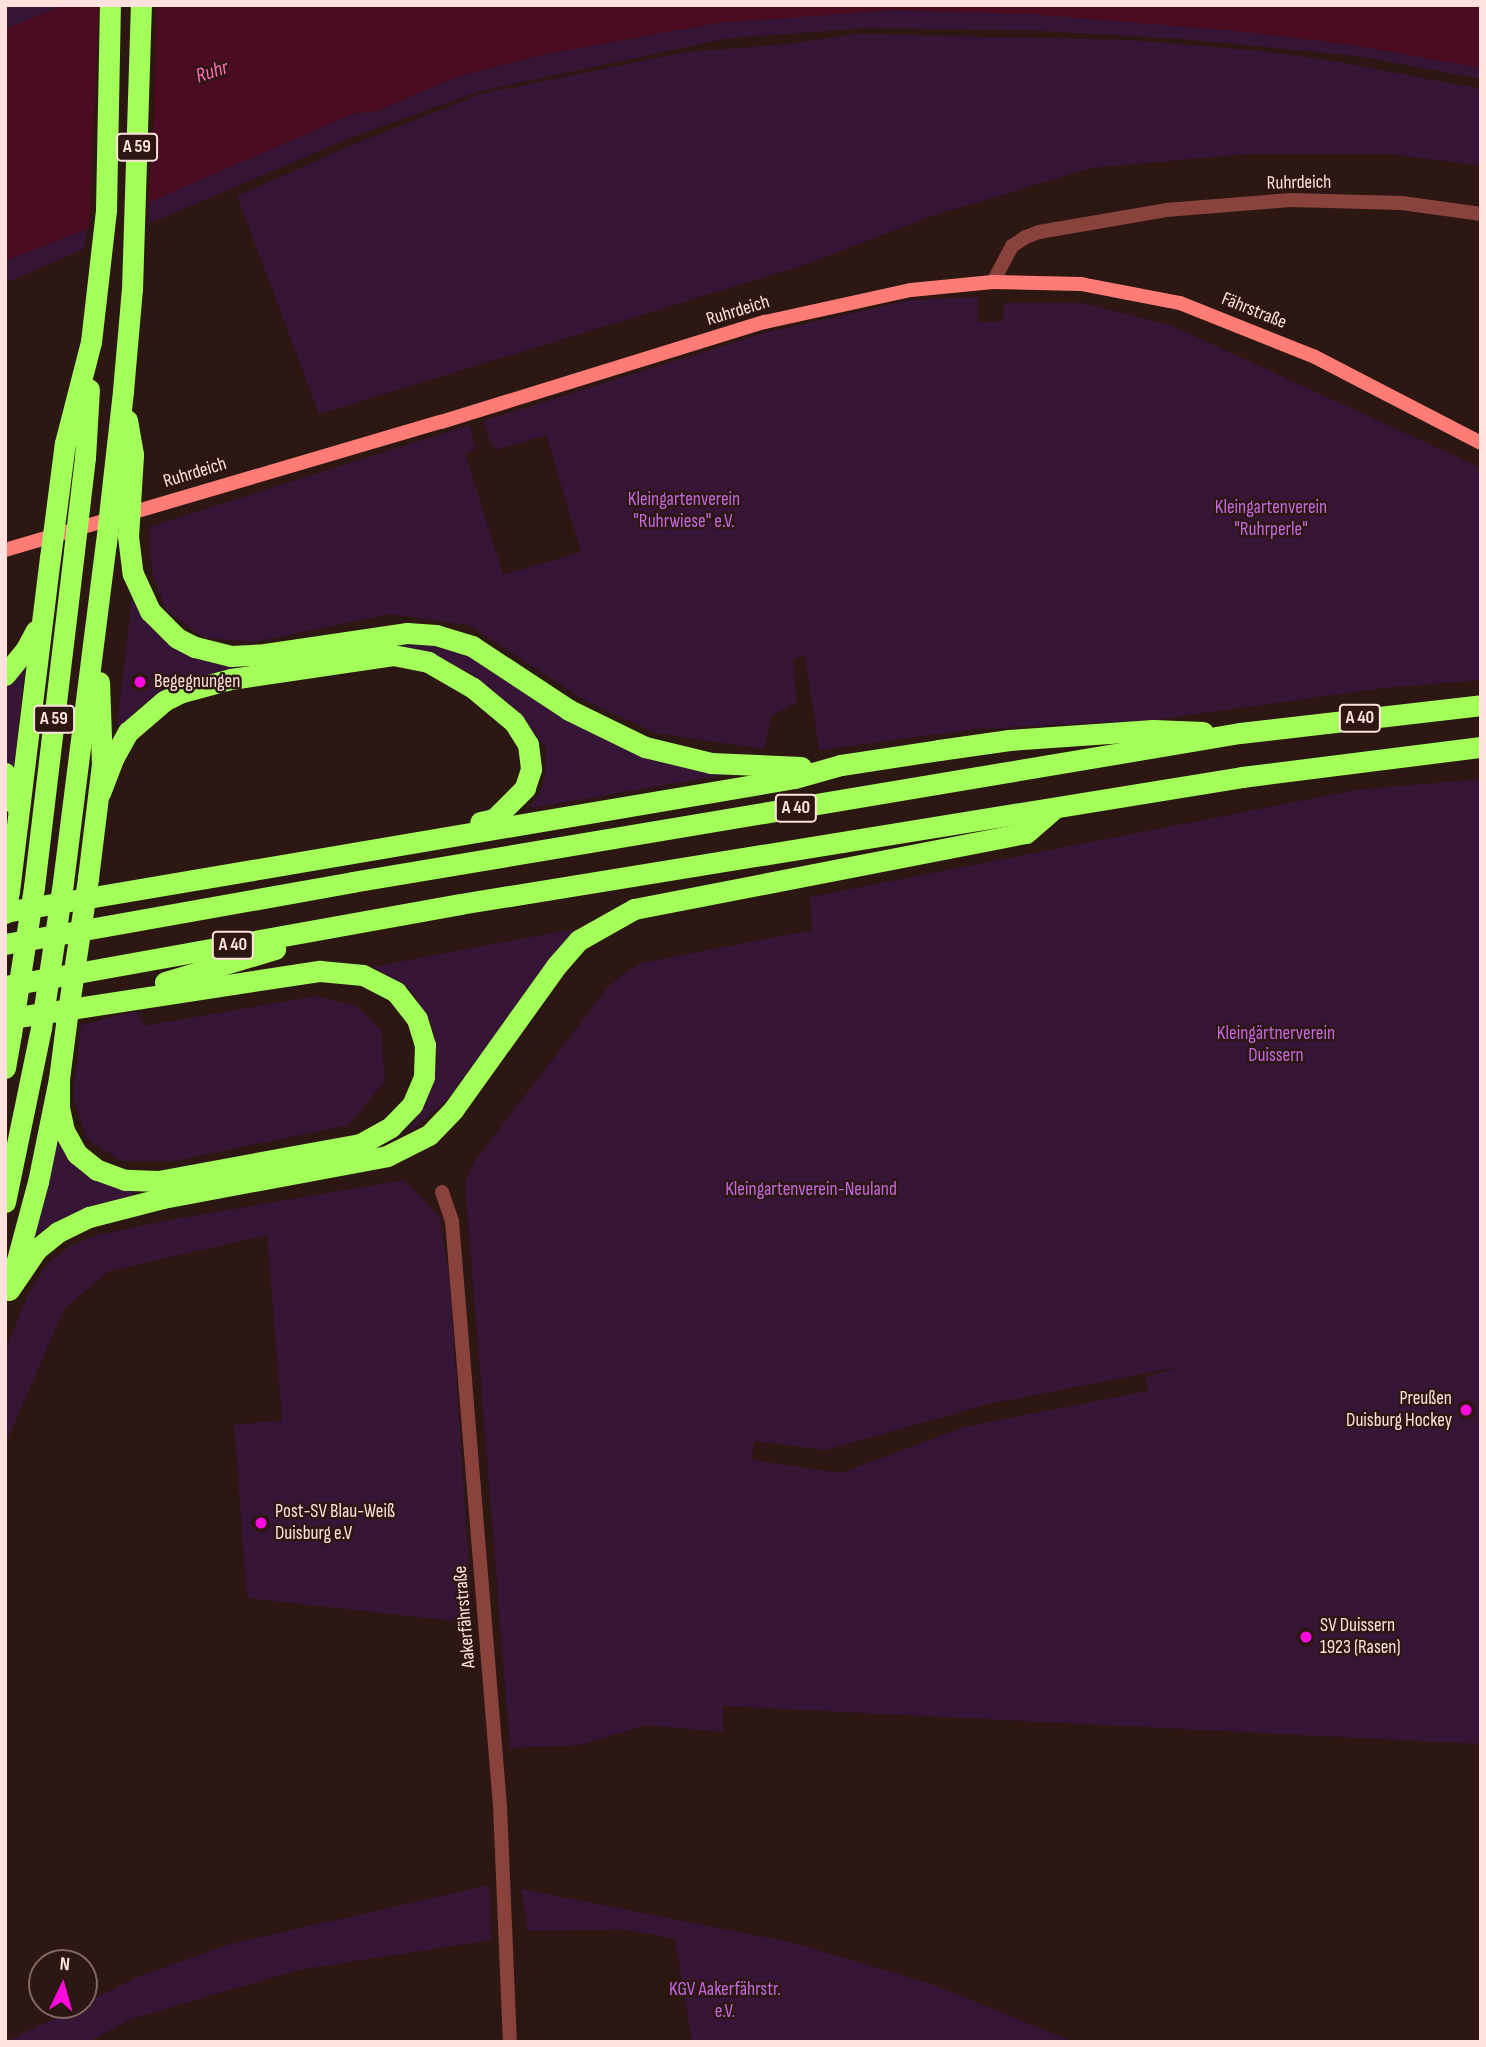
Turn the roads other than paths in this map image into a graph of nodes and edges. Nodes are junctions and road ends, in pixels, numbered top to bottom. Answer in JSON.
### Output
{"nodes":[{"id":1,"x":110,"y":5,"type":"edge"},
{"id":2,"x":141,"y":5,"type":"edge"},
{"id":3,"x":1481,"y":214,"type":"edge"},
{"id":4,"x":993,"y":282,"type":"junction"},
{"id":5,"x":91,"y":342,"type":"junction"},
{"id":6,"x":123,"y":391,"type":"junction"},
{"id":7,"x":1481,"y":443,"type":"edge"},
{"id":8,"x":5,"y":550,"type":"edge"},
{"id":9,"x":42,"y":619,"type":"junction"},
{"id":10,"x":97,"y":621,"type":"junction"},
{"id":11,"x":5,"y":675,"type":"edge"},
{"id":12,"x":1481,"y":705,"type":"edge"},
{"id":13,"x":1240,"y":733,"type":"junction"},
{"id":14,"x":1481,"y":747,"type":"edge"},
{"id":15,"x":841,"y":765,"type":"junction"},
{"id":16,"x":5,"y":773,"type":"edge"},
{"id":17,"x":100,"y":793,"type":"junction"},
{"id":18,"x":1054,"y":809,"type":"junction"},
{"id":19,"x":19,"y":816,"type":"junction"},
{"id":20,"x":387,"y":845,"type":"junction"},
{"id":21,"x":460,"y":904,"type":"junction"},
{"id":22,"x":6,"y":905,"type":"edge"},
{"id":23,"x":5,"y":944,"type":"edge"},
{"id":24,"x":5,"y":986,"type":"edge"},
{"id":25,"x":93,"y":1003,"type":"junction"},
{"id":26,"x":8,"y":1026,"type":"edge"},
{"id":27,"x":5,"y":1069,"type":"edge"},
{"id":28,"x":59,"y":1079,"type":"junction"},
{"id":29,"x":442,"y":1192,"type":"dead end"},
{"id":30,"x":5,"y":1202,"type":"edge"},
{"id":31,"x":7,"y":1296,"type":"edge"},
{"id":32,"x":510,"y":2042,"type":"edge"}],
"edges":[{"from":1,"to":5,"type":"highway","number":"A 59"},
{"from":2,"to":6,"type":"highway","number":"A 59"},
{"from":3,"to":4,"type":"street","name":"Ruhrdeich"},
{"from":4,"to":7,"type":"main road","name":"Fährstraße"},
{"from":4,"to":8,"type":"main road","name":"Ruhrdeich"},
{"from":5,"to":9,"type":"highway","bridge":true},
{"from":5,"to":26,"type":"highway","number":"A 59","bridge":true},
{"from":6,"to":10,"type":"highway","number":"A 59","bridge":true},
{"from":6,"to":15,"type":"highway","bridge":true},
{"from":9,"to":11,"type":"highway"},
{"from":9,"to":19,"type":"highway"},
{"from":10,"to":17,"type":"highway"},
{"from":10,"to":30,"type":"highway","number":"A 59","bridge":true},
{"from":12,"to":13,"type":"highway","number":"A 40"},
{"from":13,"to":15,"type":"highway"},
{"from":13,"to":23,"type":"highway","number":"A 40"},
{"from":14,"to":18,"type":"highway","number":"A 40"},
{"from":15,"to":20,"type":"highway"},
{"from":16,"to":19,"type":"highway"},
{"from":17,"to":20,"type":"highway"},
{"from":17,"to":28,"type":"highway","bridge":true},
{"from":18,"to":21,"type":"highway","number":"A 40"},
{"from":18,"to":31,"type":"highway"},
{"from":19,"to":22,"type":"highway"},
{"from":20,"to":22,"type":"highway"},
{"from":21,"to":24,"type":"highway","number":"A 40"},
{"from":21,"to":25,"type":"highway"},
{"from":25,"to":26,"type":"highway"},
{"from":25,"to":28,"type":"highway"},
{"from":26,"to":27,"type":"highway","number":"A 59"},
{"from":28,"to":31,"type":"highway"},
{"from":29,"to":32,"type":"street","name":"Aakerfährstraße"}]}
